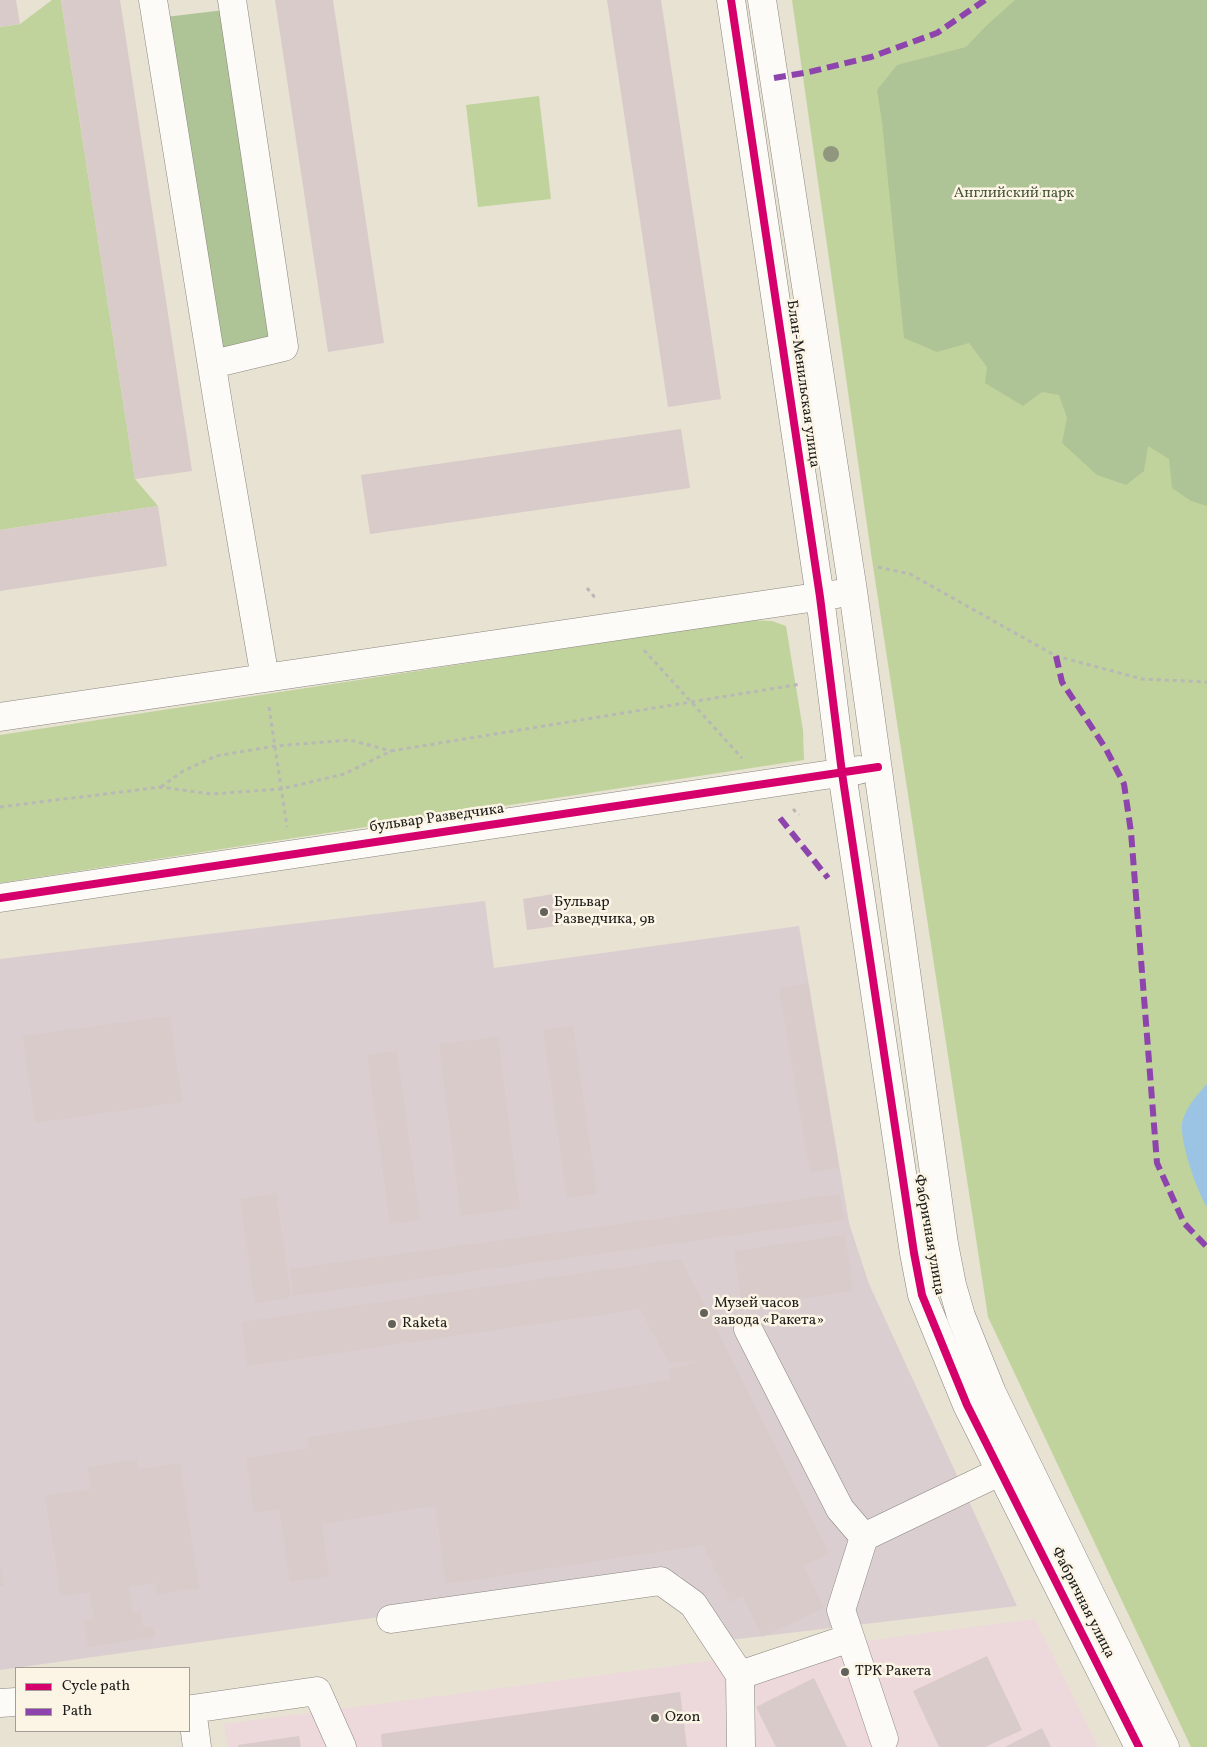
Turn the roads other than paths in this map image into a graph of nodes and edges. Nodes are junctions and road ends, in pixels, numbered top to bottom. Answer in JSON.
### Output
{"nodes":[{"id":1,"x":154,"y":0,"type":"edge"},
{"id":2,"x":232,"y":0,"type":"edge"},
{"id":3,"x":730,"y":0,"type":"edge"},
{"id":4,"x":762,"y":0,"type":"edge"},
{"id":5,"x":213,"y":364,"type":"junction"},
{"id":6,"x":853,"y":591,"type":"junction"},
{"id":7,"x":820,"y":596,"type":"junction"},
{"id":8,"x":265,"y":678,"type":"junction"},
{"id":9,"x":0,"y":717,"type":"edge"},
{"id":10,"x":878,"y":767,"type":"junction"},
{"id":11,"x":842,"y":773,"type":"junction"},
{"id":12,"x":0,"y":898,"type":"edge"},
{"id":13,"x":748,"y":1329,"type":"dead end"},
{"id":14,"x":1012,"y":1466,"type":"junction"},
{"id":15,"x":864,"y":1537,"type":"junction"},
{"id":16,"x":391,"y":1619,"type":"dead end"},
{"id":17,"x":850,"y":1638,"type":"junction"},
{"id":18,"x":740,"y":1675,"type":"junction"},
{"id":19,"x":15,"y":1702,"type":"edge"},
{"id":20,"x":0,"y":1704,"type":"edge"},
{"id":21,"x":191,"y":1706,"type":"edge"},
{"id":22,"x":884,"y":1739,"type":"dead end"},
{"id":23,"x":197,"y":1747,"type":"edge"},
{"id":24,"x":342,"y":1747,"type":"edge"},
{"id":25,"x":741,"y":1747,"type":"edge"},
{"id":26,"x":1139,"y":1747,"type":"edge"},
{"id":27,"x":1165,"y":1747,"type":"edge"}],
"edges":[{"from":1,"to":5,"type":"street"},
{"from":2,"to":5,"type":"street"},
{"from":3,"to":7,"type":"street","name":"Блан-Менильская улица"},
{"from":4,"to":6,"type":"street","name":"Блан-Менильская улица"},
{"from":5,"to":8,"type":"street"},
{"from":6,"to":7,"type":"street"},
{"from":6,"to":10,"type":"street","name":"Блан-Менильская улица"},
{"from":7,"to":8,"type":"street"},
{"from":7,"to":11,"type":"street","name":"Блан-Менильская улица"},
{"from":8,"to":9,"type":"street"},
{"from":10,"to":11,"type":"street","name":"бульвар Разведчика"},
{"from":10,"to":14,"type":"street","name":"Фабричная улица"},
{"from":11,"to":12,"type":"street","name":"бульвар Разведчика"},
{"from":11,"to":14,"type":"street","name":"Фабричная улица"},
{"from":13,"to":15,"type":"street"},
{"from":14,"to":15,"type":"street"},
{"from":14,"to":26,"type":"street","name":"Фабричная улица"},
{"from":14,"to":27,"type":"street","name":"Фабричная улица"},
{"from":15,"to":17,"type":"street"},
{"from":16,"to":18,"type":"street"},
{"from":17,"to":18,"type":"street"},
{"from":17,"to":22,"type":"street"},
{"from":18,"to":25,"type":"street"},
{"from":19,"to":20,"type":"street"},
{"from":21,"to":23,"type":"street"},
{"from":21,"to":24,"type":"street"}]}
